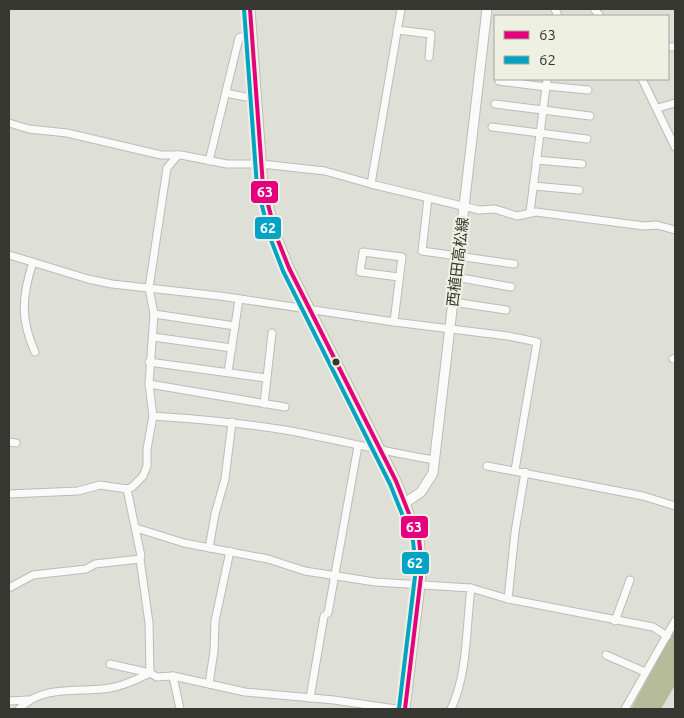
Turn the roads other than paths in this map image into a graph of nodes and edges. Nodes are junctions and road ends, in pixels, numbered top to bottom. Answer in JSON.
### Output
{"nodes":[{"id":1,"x":250,"y":9,"type":"edge"},
{"id":2,"x":401,"y":9,"type":"edge"},
{"id":3,"x":487,"y":9,"type":"edge"},
{"id":4,"x":397,"y":30,"type":"junction"},
{"id":5,"x":252,"y":32,"type":"junction"},
{"id":6,"x":429,"y":57,"type":"dead end"},
{"id":7,"x":643,"y":80,"type":"edge"},
{"id":8,"x":499,"y":81,"type":"dead end"},
{"id":9,"x":547,"y":84,"type":"edge"},
{"id":10,"x":588,"y":90,"type":"dead end"},
{"id":11,"x":226,"y":93,"type":"junction"},
{"id":12,"x":256,"y":99,"type":"junction"},
{"id":13,"x":675,"y":103,"type":"edge"},
{"id":14,"x":495,"y":104,"type":"dead end"},
{"id":15,"x":658,"y":108,"type":"junction"},
{"id":16,"x":542,"y":110,"type":"junction"},
{"id":17,"x":590,"y":116,"type":"dead end"},
{"id":18,"x":9,"y":123,"type":"edge"},
{"id":19,"x":492,"y":127,"type":"dead end"},
{"id":20,"x":539,"y":134,"type":"junction"},
{"id":21,"x":587,"y":139,"type":"dead end"},
{"id":22,"x":675,"y":147,"type":"edge"},
{"id":23,"x":178,"y":155,"type":"junction"},
{"id":24,"x":161,"y":156,"type":"junction"},
{"id":25,"x":536,"y":160,"type":"junction"},
{"id":26,"x":209,"y":161,"type":"junction"},
{"id":27,"x":261,"y":164,"type":"junction"},
{"id":28,"x":582,"y":164,"type":"dead end"},
{"id":29,"x":167,"y":168,"type":"junction"},
{"id":30,"x":371,"y":184,"type":"junction"},
{"id":31,"x":533,"y":186,"type":"junction"},
{"id":32,"x":579,"y":190,"type":"dead end"},
{"id":33,"x":428,"y":198,"type":"junction"},
{"id":34,"x":464,"y":206,"type":"junction"},
{"id":35,"x":530,"y":212,"type":"junction"},
{"id":36,"x":675,"y":230,"type":"edge"},
{"id":37,"x":9,"y":255,"type":"edge"},
{"id":38,"x":458,"y":256,"type":"junction"},
{"id":39,"x":33,"y":262,"type":"junction"},
{"id":40,"x":514,"y":264,"type":"dead end"},
{"id":41,"x":399,"y":277,"type":"junction"},
{"id":42,"x":456,"y":278,"type":"junction"},
{"id":43,"x":511,"y":287,"type":"dead end"},
{"id":44,"x":149,"y":288,"type":"junction"},
{"id":45,"x":239,"y":299,"type":"junction"},
{"id":46,"x":453,"y":302,"type":"junction"},
{"id":47,"x":506,"y":310,"type":"dead end"},
{"id":48,"x":310,"y":311,"type":"junction"},
{"id":49,"x":154,"y":314,"type":"junction"},
{"id":50,"x":394,"y":322,"type":"junction"},
{"id":51,"x":235,"y":326,"type":"junction"},
{"id":52,"x":450,"y":328,"type":"junction"},
{"id":53,"x":272,"y":333,"type":"dead end"},
{"id":54,"x":153,"y":337,"type":"junction"},
{"id":55,"x":232,"y":348,"type":"junction"},
{"id":56,"x":36,"y":352,"type":"dead end"},
{"id":57,"x":149,"y":362,"type":"junction"},
{"id":58,"x":228,"y":372,"type":"junction"},
{"id":59,"x":266,"y":378,"type":"junction"},
{"id":60,"x":149,"y":384,"type":"junction"},
{"id":61,"x":264,"y":404,"type":"junction"},
{"id":62,"x":285,"y":407,"type":"dead end"},
{"id":63,"x":153,"y":416,"type":"junction"},
{"id":64,"x":232,"y":422,"type":"junction"},
{"id":65,"x":358,"y":446,"type":"junction"},
{"id":66,"x":381,"y":451,"type":"junction"},
{"id":67,"x":435,"y":460,"type":"junction"},
{"id":68,"x":487,"y":466,"type":"dead end"},
{"id":69,"x":515,"y":470,"type":"junction"},
{"id":70,"x":525,"y":472,"type":"junction"},
{"id":71,"x":127,"y":489,"type":"junction"},
{"id":72,"x":9,"y":494,"type":"edge"},
{"id":73,"x":405,"y":503,"type":"junction"},
{"id":74,"x":675,"y":506,"type":"edge"},
{"id":75,"x":136,"y":528,"type":"junction"},
{"id":76,"x":210,"y":548,"type":"junction"},
{"id":77,"x":230,"y":551,"type":"junction"},
{"id":78,"x":140,"y":559,"type":"junction"},
{"id":79,"x":336,"y":575,"type":"junction"},
{"id":80,"x":630,"y":580,"type":"dead end"},
{"id":81,"x":420,"y":586,"type":"junction"},
{"id":82,"x":9,"y":588,"type":"edge"},
{"id":83,"x":470,"y":588,"type":"junction"},
{"id":84,"x":508,"y":599,"type":"junction"},
{"id":85,"x":615,"y":621,"type":"junction"},
{"id":86,"x":675,"y":621,"type":"edge"},
{"id":87,"x":666,"y":636,"type":"junction"},
{"id":88,"x":606,"y":655,"type":"dead end"},
{"id":89,"x":110,"y":664,"type":"dead end"},
{"id":90,"x":645,"y":672,"type":"junction"},
{"id":91,"x":150,"y":673,"type":"junction"},
{"id":92,"x":173,"y":676,"type":"junction"},
{"id":93,"x":209,"y":684,"type":"junction"},
{"id":94,"x":310,"y":698,"type":"junction"},
{"id":95,"x":28,"y":700,"type":"junction"},
{"id":96,"x":9,"y":702,"type":"edge"},
{"id":97,"x":19,"y":709,"type":"edge"},
{"id":98,"x":180,"y":709,"type":"edge"},
{"id":99,"x":404,"y":709,"type":"edge"},
{"id":100,"x":450,"y":709,"type":"edge"},
{"id":101,"x":625,"y":709,"type":"edge"}],
"edges":[{"from":1,"to":5,"type":"main road"},
{"from":2,"to":4,"type":"street"},
{"from":3,"to":34,"type":"main road","name":"西植田高松線"},
{"from":4,"to":6,"type":"street"},
{"from":4,"to":30,"type":"street"},
{"from":5,"to":11,"type":"street"},
{"from":5,"to":12,"type":"main road"},
{"from":7,"to":15,"type":"street"},
{"from":8,"to":9,"type":"street"},
{"from":9,"to":10,"type":"street"},
{"from":9,"to":16,"type":"street"},
{"from":11,"to":12,"type":"street"},
{"from":11,"to":26,"type":"street"},
{"from":12,"to":27,"type":"main road"},
{"from":13,"to":15,"type":"street"},
{"from":14,"to":16,"type":"street"},
{"from":15,"to":22,"type":"street"},
{"from":16,"to":17,"type":"street"},
{"from":16,"to":20,"type":"street"},
{"from":18,"to":24,"type":"street"},
{"from":19,"to":20,"type":"street"},
{"from":20,"to":21,"type":"street"},
{"from":20,"to":25,"type":"street"},
{"from":23,"to":24,"type":"street"},
{"from":23,"to":26,"type":"street"},
{"from":23,"to":29,"type":"street"},
{"from":24,"to":29,"type":"street"},
{"from":25,"to":28,"type":"street"},
{"from":25,"to":31,"type":"street"},
{"from":26,"to":27,"type":"street"},
{"from":27,"to":30,"type":"street"},
{"from":27,"to":48,"type":"main road"},
{"from":29,"to":44,"type":"street"},
{"from":30,"to":33,"type":"street"},
{"from":31,"to":32,"type":"street"},
{"from":31,"to":35,"type":"street"},
{"from":33,"to":34,"type":"street"},
{"from":33,"to":38,"type":"street"},
{"from":34,"to":35,"type":"street"},
{"from":34,"to":38,"type":"main road","name":"西植田高松線"},
{"from":35,"to":36,"type":"street"},
{"from":37,"to":39,"type":"street"},
{"from":38,"to":40,"type":"street"},
{"from":38,"to":42,"type":"main road","name":"西植田高松線"},
{"from":39,"to":44,"type":"street"},
{"from":39,"to":56,"type":"street"},
{"from":41,"to":41,"type":"street"},
{"from":41,"to":50,"type":"street"},
{"from":42,"to":43,"type":"street"},
{"from":42,"to":46,"type":"main road","name":"西植田高松線"},
{"from":44,"to":45,"type":"street"},
{"from":44,"to":49,"type":"street"},
{"from":45,"to":48,"type":"street"},
{"from":45,"to":51,"type":"street"},
{"from":46,"to":47,"type":"street"},
{"from":46,"to":52,"type":"main road","name":"西植田高松線"},
{"from":48,"to":50,"type":"street"},
{"from":48,"to":66,"type":"main road"},
{"from":49,"to":51,"type":"street"},
{"from":49,"to":54,"type":"street"},
{"from":50,"to":52,"type":"street"},
{"from":51,"to":55,"type":"street"},
{"from":52,"to":67,"type":"main road","name":"西植田高松線"},
{"from":52,"to":69,"type":"street"},
{"from":53,"to":59,"type":"street"},
{"from":54,"to":55,"type":"street"},
{"from":54,"to":57,"type":"street"},
{"from":55,"to":58,"type":"street"},
{"from":57,"to":58,"type":"street"},
{"from":57,"to":60,"type":"street"},
{"from":58,"to":59,"type":"street"},
{"from":59,"to":61,"type":"street"},
{"from":60,"to":61,"type":"street"},
{"from":60,"to":63,"type":"street"},
{"from":61,"to":62,"type":"street"},
{"from":63,"to":64,"type":"street"},
{"from":63,"to":71,"type":"street"},
{"from":64,"to":65,"type":"street"},
{"from":64,"to":76,"type":"street"},
{"from":65,"to":66,"type":"street"},
{"from":65,"to":79,"type":"street"},
{"from":66,"to":67,"type":"street"},
{"from":66,"to":73,"type":"main road"},
{"from":67,"to":73,"type":"main road","name":"西植田高松線"},
{"from":68,"to":69,"type":"street"},
{"from":69,"to":70,"type":"street"},
{"from":70,"to":74,"type":"street"},
{"from":70,"to":84,"type":"street"},
{"from":71,"to":72,"type":"street"},
{"from":71,"to":75,"type":"street"},
{"from":73,"to":81,"type":"main road"},
{"from":75,"to":76,"type":"street"},
{"from":75,"to":78,"type":"street"},
{"from":76,"to":77,"type":"street"},
{"from":77,"to":79,"type":"street"},
{"from":77,"to":93,"type":"street"},
{"from":78,"to":82,"type":"street"},
{"from":78,"to":91,"type":"street"},
{"from":79,"to":81,"type":"street"},
{"from":79,"to":94,"type":"street"},
{"from":80,"to":85,"type":"street"},
{"from":81,"to":83,"type":"street"},
{"from":81,"to":99,"type":"main road"},
{"from":83,"to":84,"type":"street"},
{"from":83,"to":100,"type":"street"},
{"from":84,"to":85,"type":"street"},
{"from":85,"to":87,"type":"street"},
{"from":86,"to":87,"type":"street"},
{"from":87,"to":90,"type":"street"},
{"from":88,"to":90,"type":"street"},
{"from":89,"to":91,"type":"street"},
{"from":90,"to":101,"type":"street"},
{"from":91,"to":92,"type":"street"},
{"from":91,"to":95,"type":"street"},
{"from":92,"to":93,"type":"street"},
{"from":92,"to":98,"type":"street"},
{"from":93,"to":94,"type":"street"},
{"from":94,"to":99,"type":"street"},
{"from":95,"to":96,"type":"street"},
{"from":95,"to":97,"type":"street"}]}
